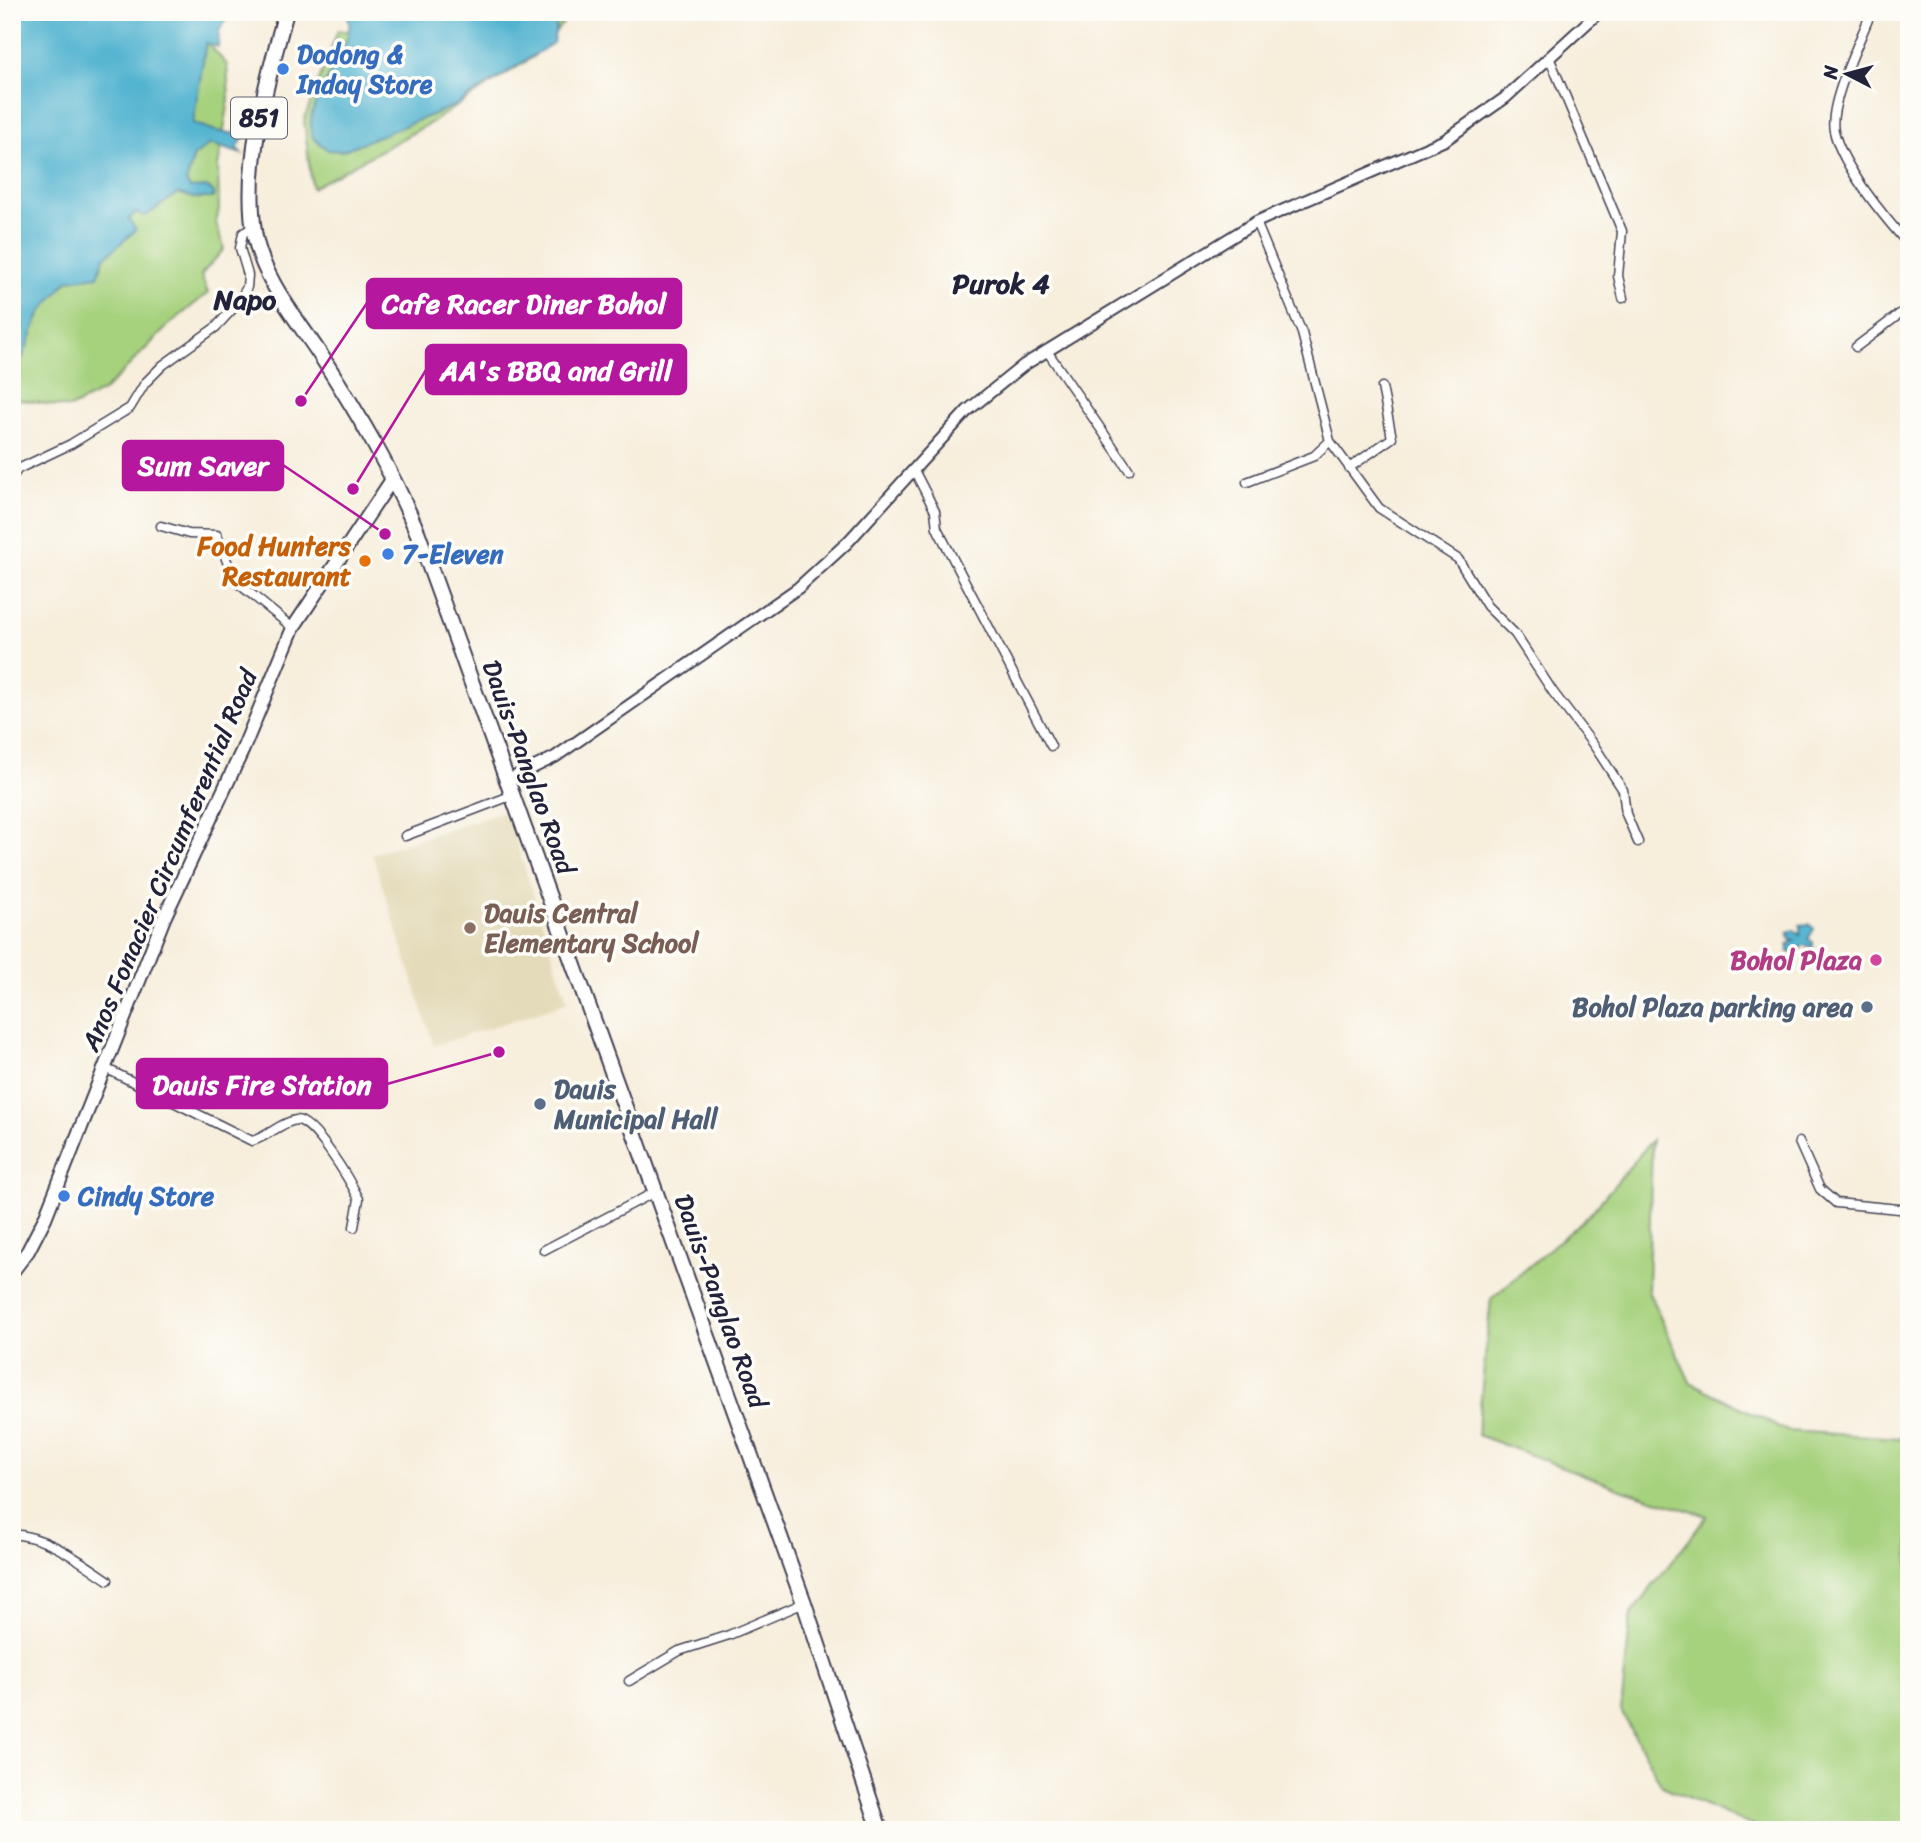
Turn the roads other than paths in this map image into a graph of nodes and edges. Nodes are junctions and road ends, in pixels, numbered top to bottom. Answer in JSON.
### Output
{"nodes":[{"id":1,"x":286,"y":12,"type":"edge"},
{"id":2,"x":1599,"y":12,"type":"edge"},
{"id":3,"x":1871,"y":12,"type":"edge"},
{"id":4,"x":1549,"y":57,"type":"junction"},
{"id":5,"x":1256,"y":222,"type":"junction"},
{"id":6,"x":254,"y":227,"type":"junction"},
{"id":7,"x":1909,"y":245,"type":"edge"},
{"id":8,"x":1623,"y":298,"type":"dead end"},
{"id":9,"x":1909,"y":307,"type":"edge"},
{"id":10,"x":1856,"y":346,"type":"dead end"},
{"id":11,"x":1046,"y":351,"type":"junction"},
{"id":12,"x":1382,"y":387,"type":"dead end"},
{"id":13,"x":1330,"y":440,"type":"junction"},
{"id":14,"x":1349,"y":468,"type":"junction"},
{"id":15,"x":914,"y":470,"type":"junction"},
{"id":16,"x":1129,"y":470,"type":"dead end"},
{"id":17,"x":12,"y":477,"type":"edge"},
{"id":18,"x":393,"y":478,"type":"junction"},
{"id":19,"x":1247,"y":482,"type":"dead end"},
{"id":20,"x":161,"y":526,"type":"dead end"},
{"id":21,"x":293,"y":628,"type":"junction"},
{"id":22,"x":1051,"y":746,"type":"dead end"},
{"id":23,"x":508,"y":780,"type":"junction"},
{"id":24,"x":513,"y":795,"type":"junction"},
{"id":25,"x":405,"y":836,"type":"dead end"},
{"id":26,"x":1638,"y":842,"type":"dead end"},
{"id":27,"x":105,"y":1068,"type":"junction"},
{"id":28,"x":1799,"y":1142,"type":"dead end"},
{"id":29,"x":655,"y":1192,"type":"junction"},
{"id":30,"x":1909,"y":1210,"type":"edge"},
{"id":31,"x":354,"y":1227,"type":"dead end"},
{"id":32,"x":544,"y":1250,"type":"dead end"},
{"id":33,"x":12,"y":1272,"type":"edge"},
{"id":34,"x":12,"y":1534,"type":"edge"},
{"id":35,"x":108,"y":1580,"type":"dead end"},
{"id":36,"x":804,"y":1603,"type":"junction"},
{"id":37,"x":629,"y":1681,"type":"dead end"},
{"id":38,"x":880,"y":1830,"type":"edge"}],
"edges":[{"from":1,"to":6,"type":"main road","name":"Dauis-Panglao Road","number":"851"},
{"from":2,"to":4,"type":"street"},
{"from":3,"to":7,"type":"street"},
{"from":4,"to":5,"type":"street"},
{"from":4,"to":8,"type":"street"},
{"from":5,"to":11,"type":"street"},
{"from":5,"to":13,"type":"street"},
{"from":6,"to":17,"type":"street"},
{"from":6,"to":18,"type":"main road","name":"Dauis-Panglao Road","number":"851"},
{"from":9,"to":10,"type":"street"},
{"from":11,"to":15,"type":"street"},
{"from":11,"to":16,"type":"street"},
{"from":12,"to":14,"type":"street"},
{"from":13,"to":14,"type":"street"},
{"from":13,"to":19,"type":"street"},
{"from":14,"to":26,"type":"street"},
{"from":15,"to":22,"type":"street"},
{"from":15,"to":23,"type":"street"},
{"from":18,"to":21,"type":"main road","name":"Anos Fonacier Circumferential Road"},
{"from":18,"to":23,"type":"main road","name":"Dauis-Panglao Road","number":"851"},
{"from":20,"to":21,"type":"street"},
{"from":21,"to":27,"type":"main road","name":"Anos Fonacier Circumferential Road"},
{"from":23,"to":24,"type":"main road","name":"Dauis-Panglao Road","number":"851"},
{"from":24,"to":25,"type":"street"},
{"from":24,"to":29,"type":"main road","name":"Dauis-Panglao Road","number":"851"},
{"from":27,"to":31,"type":"street"},
{"from":27,"to":33,"type":"main road","name":"Anos Fonacier Circumferential Road"},
{"from":28,"to":30,"type":"street"},
{"from":29,"to":32,"type":"street"},
{"from":29,"to":36,"type":"main road","name":"Dauis-Panglao Road","number":"851"},
{"from":34,"to":35,"type":"street"},
{"from":36,"to":37,"type":"street"},
{"from":36,"to":38,"type":"main road","name":"Dauis-Panglao Road","number":"851"}]}
